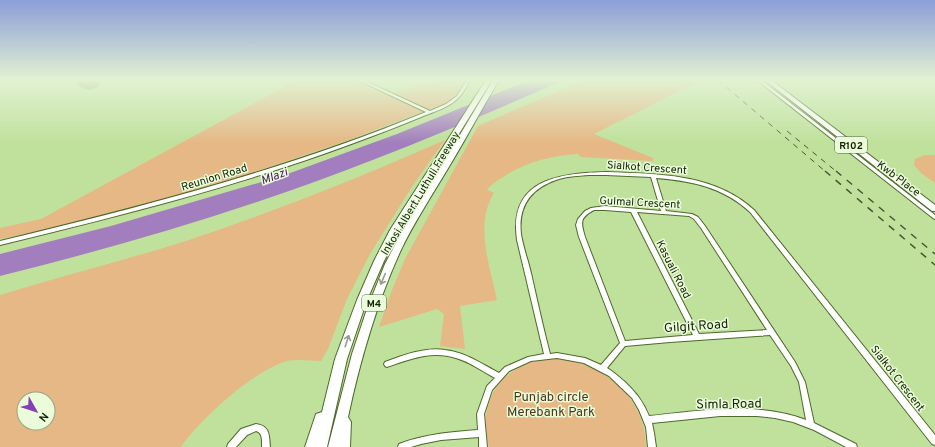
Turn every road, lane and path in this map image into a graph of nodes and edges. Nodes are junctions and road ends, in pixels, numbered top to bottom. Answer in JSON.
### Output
{"nodes":[{"id":1,"x":405,"y":101,"type":"edge"},
{"id":2,"x":453,"y":101,"type":"edge"},
{"id":3,"x":476,"y":101,"type":"edge"},
{"id":4,"x":484,"y":101,"type":"edge"},
{"id":5,"x":785,"y":101,"type":"edge"},
{"id":6,"x":794,"y":101,"type":"edge"},
{"id":7,"x":800,"y":101,"type":"edge"},
{"id":8,"x":429,"y":112,"type":"junction"},
{"id":9,"x":653,"y":176,"type":"junction"},
{"id":10,"x":935,"y":203,"type":"edge"},
{"id":11,"x":935,"y":209,"type":"edge"},
{"id":12,"x":633,"y":210,"type":"junction"},
{"id":13,"x":664,"y":212,"type":"junction"},
{"id":14,"x":935,"y":216,"type":"edge"},
{"id":15,"x":0,"y":243,"type":"edge"},
{"id":16,"x":771,"y":332,"type":"junction"},
{"id":17,"x":697,"y":337,"type":"junction"},
{"id":18,"x":622,"y":344,"type":"junction"},
{"id":19,"x":547,"y":355,"type":"junction"},
{"id":20,"x":341,"y":359,"type":"junction"},
{"id":21,"x":387,"y":364,"type":"dead end"},
{"id":22,"x":603,"y":368,"type":"junction"},
{"id":23,"x":499,"y":377,"type":"junction"},
{"id":24,"x":344,"y":405,"type":"junction"},
{"id":25,"x":647,"y":420,"type":"junction"},
{"id":26,"x":811,"y":426,"type":"junction"},
{"id":27,"x":481,"y":433,"type":"junction"},
{"id":28,"x":935,"y":441,"type":"edge"},
{"id":29,"x":231,"y":447,"type":"edge"},
{"id":30,"x":266,"y":447,"type":"edge"},
{"id":31,"x":312,"y":447,"type":"edge"},
{"id":32,"x":320,"y":447,"type":"edge"},
{"id":33,"x":335,"y":447,"type":"edge"},
{"id":34,"x":343,"y":447,"type":"edge"},
{"id":35,"x":402,"y":447,"type":"edge"},
{"id":36,"x":484,"y":447,"type":"edge"},
{"id":37,"x":652,"y":447,"type":"edge"},
{"id":38,"x":853,"y":447,"type":"edge"}],
"edges":[{"from":1,"to":8,"type":"street"},
{"from":2,"to":8,"type":"street","name":"Reunion Road"},
{"from":20,"to":3,"type":"highway","name":"Inkosi Albert Luthuli Freeway","number":"M4","one_way":true},
{"from":4,"to":24,"type":"highway","name":"Inkosi Albert Luthuli Freeway","number":"M4","one_way":true},
{"from":5,"to":14,"type":"street","name":"Kwb Place"},
{"from":6,"to":11,"type":"main road","number":"R102"},
{"from":7,"to":10,"type":"main road","number":"R102"},
{"from":8,"to":15,"type":"street","name":"Reunion Road"},
{"from":9,"to":13,"type":"street"},
{"from":9,"to":19,"type":"street","name":"Sialkot Crescent"},
{"from":9,"to":28,"type":"street","name":"Sialkot Crescent"},
{"from":12,"to":13,"type":"street","name":"Gulmal Crescent"},
{"from":12,"to":17,"type":"street","name":"Kasuali Road"},
{"from":12,"to":18,"type":"street","name":"Gulmal Crescent"},
{"from":13,"to":16,"type":"street","name":"Gulmal Crescent"},
{"from":16,"to":17,"type":"street","name":"Gilgit Road"},
{"from":16,"to":26,"type":"street","name":"Gulmal Crescent"},
{"from":17,"to":18,"type":"street","name":"Gilgit Road"},
{"from":18,"to":22,"type":"street"},
{"from":19,"to":22,"type":"street"},
{"from":19,"to":23,"type":"street"},
{"from":20,"to":31,"type":"highway"},
{"from":20,"to":32,"type":"highway","name":"Inkosi Albert Luthuli Freeway","number":"M4"},
{"from":21,"to":23,"type":"street"},
{"from":22,"to":25,"type":"street"},
{"from":23,"to":27,"type":"street"},
{"from":24,"to":33,"type":"highway","name":"Inkosi Albert Luthuli Freeway","number":"M4"},
{"from":24,"to":34,"type":"highway"},
{"from":25,"to":26,"type":"street","name":"Simla Road"},
{"from":25,"to":37,"type":"street"},
{"from":26,"to":38,"type":"street","name":"Simla Road"},
{"from":27,"to":35,"type":"street"},
{"from":27,"to":36,"type":"street"},
{"from":29,"to":30,"type":"street"}]}
